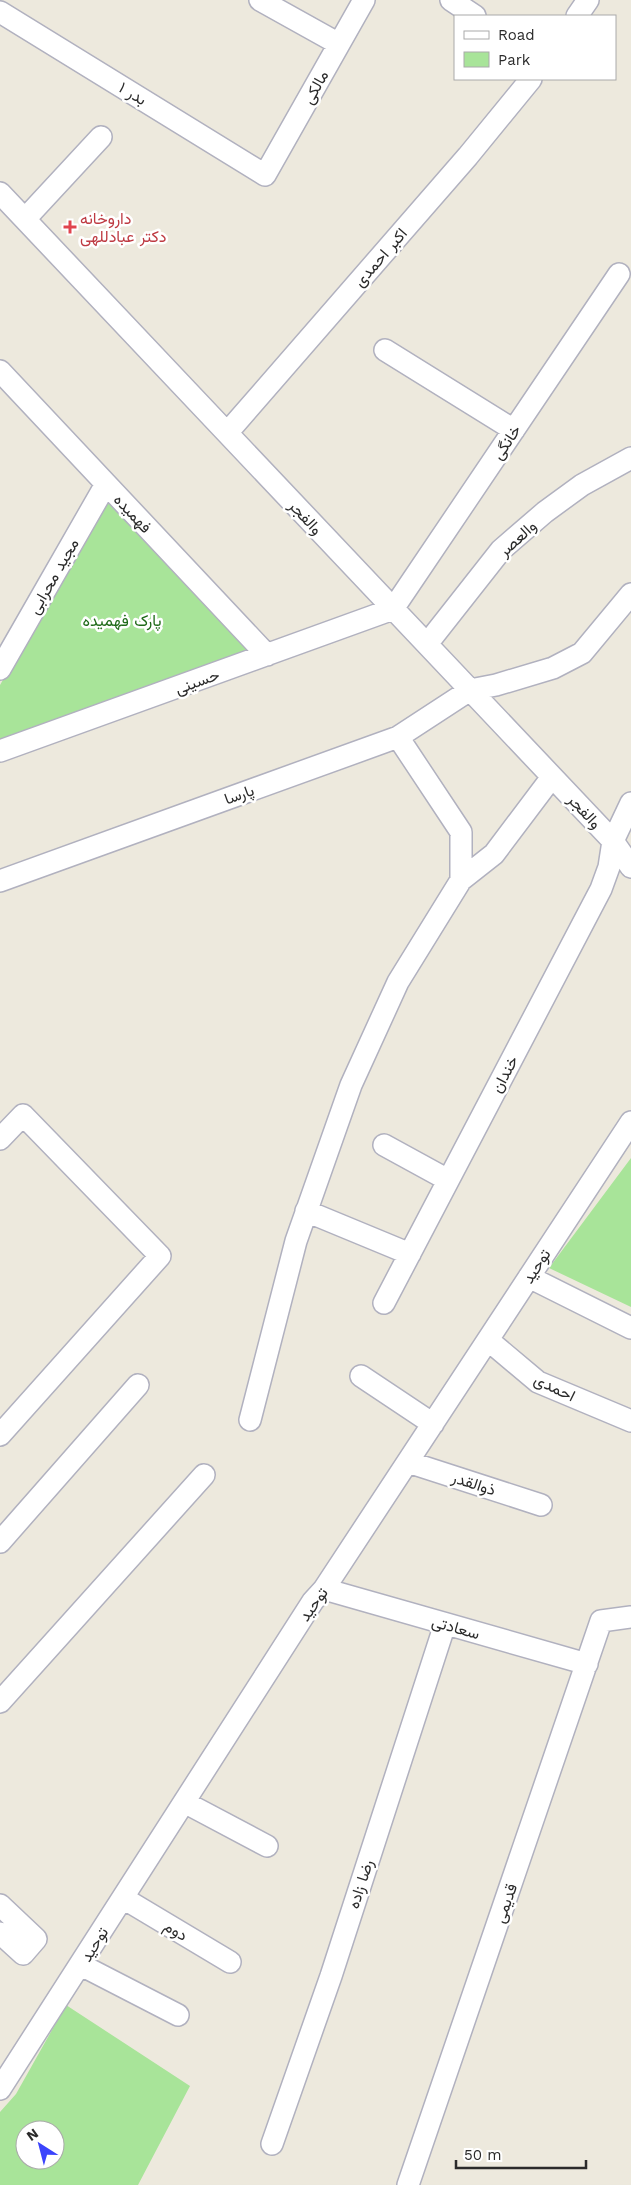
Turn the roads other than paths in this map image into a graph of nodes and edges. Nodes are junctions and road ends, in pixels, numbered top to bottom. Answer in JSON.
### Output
{"nodes":[{"id":1,"x":260,"y":0,"type":"edge"},
{"id":2,"x":364,"y":0,"type":"edge"},
{"id":3,"x":451,"y":0,"type":"edge"},
{"id":4,"x":0,"y":12,"type":"edge"},
{"id":5,"x":474,"y":15,"type":"edge"},
{"id":6,"x":339,"y":44,"type":"junction"},
{"id":7,"x":531,"y":80,"type":"edge"},
{"id":8,"x":101,"y":137,"type":"dead end"},
{"id":9,"x":265,"y":175,"type":"joint"},
{"id":10,"x":0,"y":193,"type":"edge"},
{"id":11,"x":25,"y":219,"type":"junction"},
{"id":12,"x":619,"y":274,"type":"dead end"},
{"id":13,"x":385,"y":350,"type":"dead end"},
{"id":14,"x":0,"y":371,"type":"edge"},
{"id":15,"x":514,"y":430,"type":"junction"},
{"id":16,"x":227,"y":433,"type":"junction"},
{"id":17,"x":631,"y":458,"type":"edge"},
{"id":18,"x":106,"y":484,"type":"junction"},
{"id":19,"x":631,"y":594,"type":"edge"},
{"id":20,"x":393,"y":609,"type":"junction"},
{"id":21,"x":427,"y":644,"type":"junction"},
{"id":22,"x":267,"y":655,"type":"junction"},
{"id":23,"x":0,"y":669,"type":"edge"},
{"id":24,"x":470,"y":690,"type":"junction"},
{"id":25,"x":398,"y":737,"type":"junction"},
{"id":26,"x":0,"y":751,"type":"edge"},
{"id":27,"x":552,"y":777,"type":"junction"},
{"id":28,"x":631,"y":803,"type":"edge"},
{"id":29,"x":613,"y":841,"type":"junction"},
{"id":30,"x":631,"y":867,"type":"edge"},
{"id":31,"x":461,"y":880,"type":"junction"},
{"id":32,"x":0,"y":881,"type":"edge"},
{"id":33,"x":631,"y":1122,"type":"edge"},
{"id":34,"x":0,"y":1139,"type":"edge"},
{"id":35,"x":384,"y":1145,"type":"dead end"},
{"id":36,"x":448,"y":1180,"type":"junction"},
{"id":37,"x":306,"y":1211,"type":"junction"},
{"id":38,"x":410,"y":1254,"type":"junction"},
{"id":39,"x":529,"y":1277,"type":"junction"},
{"id":40,"x":384,"y":1303,"type":"dead end"},
{"id":41,"x":631,"y":1328,"type":"edge"},
{"id":42,"x":488,"y":1340,"type":"junction"},
{"id":43,"x":361,"y":1376,"type":"dead end"},
{"id":44,"x":138,"y":1385,"type":"dead end"},
{"id":45,"x":250,"y":1420,"type":"dead end"},
{"id":46,"x":631,"y":1421,"type":"edge"},
{"id":47,"x":433,"y":1424,"type":"junction"},
{"id":48,"x":0,"y":1435,"type":"edge"},
{"id":49,"x":408,"y":1462,"type":"junction"},
{"id":50,"x":204,"y":1475,"type":"dead end"},
{"id":51,"x":541,"y":1505,"type":"dead end"},
{"id":52,"x":0,"y":1542,"type":"edge"},
{"id":53,"x":324,"y":1589,"type":"junction"},
{"id":54,"x":631,"y":1617,"type":"edge"},
{"id":55,"x":445,"y":1624,"type":"junction"},
{"id":56,"x":588,"y":1664,"type":"junction"},
{"id":57,"x":0,"y":1702,"type":"edge"},
{"id":58,"x":184,"y":1802,"type":"junction"},
{"id":59,"x":267,"y":1846,"type":"dead end"},
{"id":60,"x":123,"y":1898,"type":"junction"},
{"id":61,"x":0,"y":1906,"type":"edge"},
{"id":62,"x":0,"y":1933,"type":"edge"},
{"id":63,"x":230,"y":1962,"type":"dead end"},
{"id":64,"x":81,"y":1965,"type":"junction"},
{"id":65,"x":178,"y":2015,"type":"dead end"},
{"id":66,"x":0,"y":2089,"type":"edge"},
{"id":67,"x":272,"y":2144,"type":"dead end"},
{"id":68,"x":408,"y":2185,"type":"edge"}],
"edges":[{"from":1,"to":6,"type":"street"},
{"from":2,"to":6,"type":"street","name":"مالکی"},
{"from":3,"to":5,"type":"street"},
{"from":4,"to":9,"type":"street","name":"بدر ۱"},
{"from":6,"to":9,"type":"street","name":"مالکی"},
{"from":7,"to":16,"type":"street","name":"اکبر احمدی"},
{"from":8,"to":11,"type":"street"},
{"from":10,"to":11,"type":"street","name":"والفجر"},
{"from":11,"to":16,"type":"street","name":"والفجر"},
{"from":12,"to":15,"type":"street","name":"خانگی"},
{"from":13,"to":15,"type":"street"},
{"from":14,"to":18,"type":"street","name":"فهمیده"},
{"from":15,"to":20,"type":"street","name":"خانگی"},
{"from":16,"to":20,"type":"street","name":"والفجر"},
{"from":17,"to":21,"type":"street","name":"والعصر"},
{"from":18,"to":22,"type":"street","name":"فهمیده"},
{"from":18,"to":23,"type":"street","name":"مجید محرابی"},
{"from":19,"to":24,"type":"street"},
{"from":20,"to":21,"type":"street","name":"والفجر"},
{"from":20,"to":22,"type":"street","name":"حسینی"},
{"from":21,"to":24,"type":"street","name":"والفجر"},
{"from":22,"to":26,"type":"street","name":"حسینی"},
{"from":24,"to":25,"type":"street","name":"پارسا"},
{"from":24,"to":27,"type":"street","name":"والفجر"},
{"from":25,"to":31,"type":"street"},
{"from":25,"to":32,"type":"street","name":"پارسا"},
{"from":27,"to":29,"type":"street","name":"والفجر"},
{"from":27,"to":31,"type":"street"},
{"from":28,"to":29,"type":"street","name":"خندان"},
{"from":29,"to":30,"type":"street","name":"والفجر"},
{"from":29,"to":36,"type":"street","name":"خندان"},
{"from":31,"to":37,"type":"street"},
{"from":33,"to":39,"type":"street","name":"توحید"},
{"from":34,"to":48,"type":"street"},
{"from":35,"to":36,"type":"street"},
{"from":36,"to":38,"type":"street","name":"خندان"},
{"from":37,"to":38,"type":"street"},
{"from":37,"to":45,"type":"street"},
{"from":38,"to":40,"type":"street","name":"خندان"},
{"from":39,"to":41,"type":"street"},
{"from":39,"to":42,"type":"street","name":"توحید"},
{"from":42,"to":46,"type":"street","name":"احمدی"},
{"from":42,"to":47,"type":"street","name":"توحید"},
{"from":43,"to":47,"type":"street"},
{"from":44,"to":52,"type":"street"},
{"from":47,"to":49,"type":"street","name":"توحید"},
{"from":49,"to":51,"type":"street","name":"ذوالقدر"},
{"from":49,"to":53,"type":"street","name":"توحید"},
{"from":50,"to":57,"type":"street"},
{"from":53,"to":55,"type":"street","name":"سعادتی"},
{"from":53,"to":58,"type":"street","name":"توحید"},
{"from":54,"to":56,"type":"street","name":"قدیمی"},
{"from":55,"to":56,"type":"street","name":"سعادتی"},
{"from":55,"to":67,"type":"street","name":"رضا زاده"},
{"from":56,"to":68,"type":"street","name":"قدیمی"},
{"from":58,"to":59,"type":"street"},
{"from":58,"to":60,"type":"street","name":"توحید"},
{"from":60,"to":63,"type":"street","name":"دوم"},
{"from":60,"to":64,"type":"street","name":"توحید"},
{"from":61,"to":62,"type":"street"},
{"from":64,"to":65,"type":"street"},
{"from":64,"to":66,"type":"street","name":"توحید"}]}
